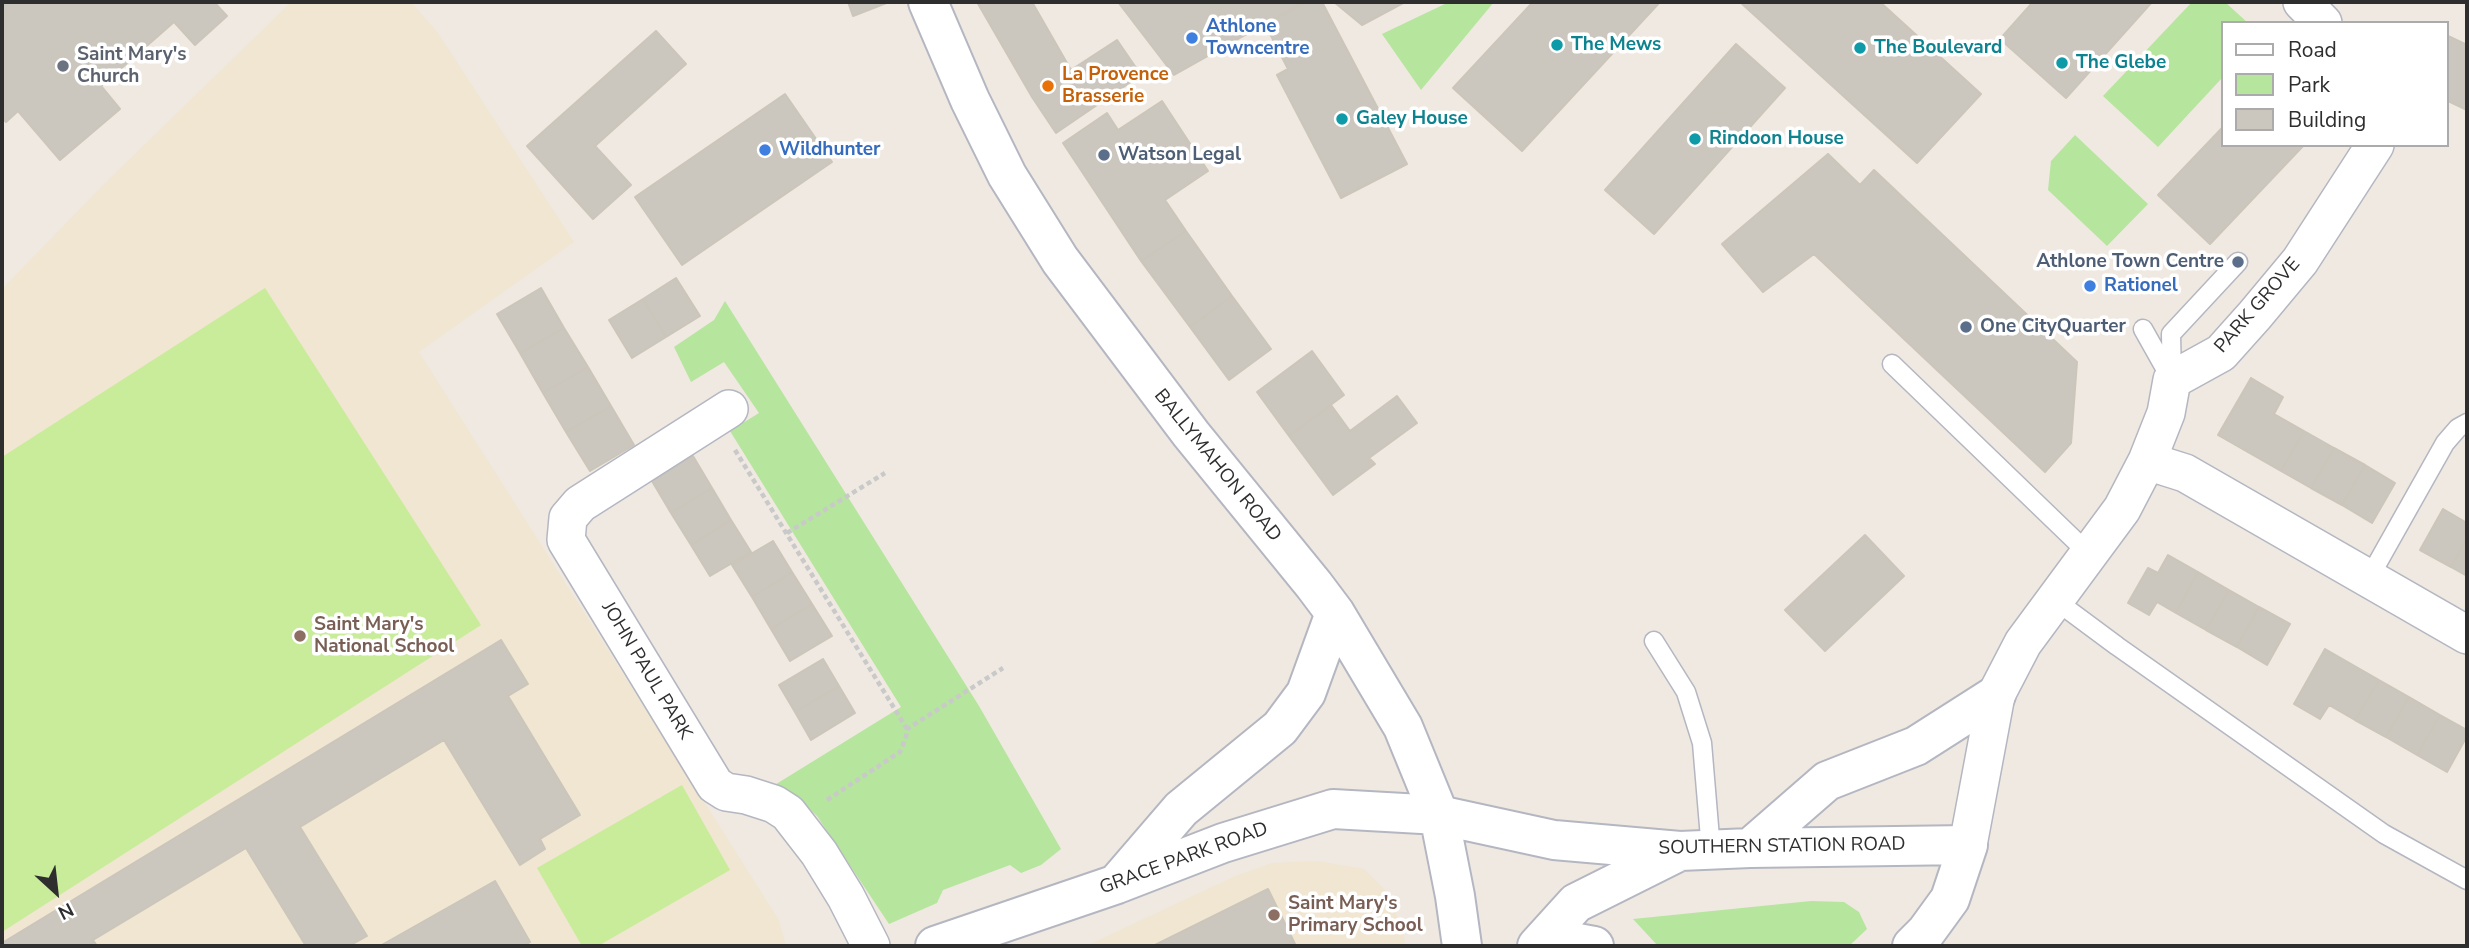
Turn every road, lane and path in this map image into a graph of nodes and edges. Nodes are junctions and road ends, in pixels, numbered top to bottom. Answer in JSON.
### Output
{"nodes":[{"id":1,"x":928,"y":2,"type":"edge"},
{"id":2,"x":2302,"y":2,"type":"edge"},
{"id":3,"x":2321,"y":21,"type":"edge"},
{"id":4,"x":2374,"y":147,"type":"edge"},
{"id":5,"x":2238,"y":262,"type":"dead end"},
{"id":6,"x":2143,"y":329,"type":"dead end"},
{"id":7,"x":1892,"y":365,"type":"dead end"},
{"id":8,"x":2172,"y":380,"type":"junction"},
{"id":9,"x":721,"y":414,"type":"joint"},
{"id":10,"x":2467,"y":424,"type":"edge"},
{"id":11,"x":2147,"y":460,"type":"junction"},
{"id":12,"x":885,"y":473,"type":"dead end"},
{"id":13,"x":786,"y":533,"type":"junction"},
{"id":14,"x":2088,"y":553,"type":"junction"},
{"id":15,"x":2369,"y":578,"type":"junction"},
{"id":16,"x":2055,"y":600,"type":"junction"},
{"id":17,"x":1335,"y":613,"type":"junction"},
{"id":18,"x":2467,"y":635,"type":"edge"},
{"id":19,"x":1654,"y":640,"type":"dead end"},
{"id":20,"x":1003,"y":668,"type":"dead end"},
{"id":21,"x":1996,"y":695,"type":"junction"},
{"id":22,"x":907,"y":729,"type":"junction"},
{"id":23,"x":1439,"y":815,"type":"junction"},
{"id":24,"x":793,"y":820,"type":"junction"},
{"id":25,"x":1968,"y":845,"type":"junction"},
{"id":26,"x":1750,"y":848,"type":"junction"},
{"id":27,"x":1695,"y":850,"type":"junction"},
{"id":28,"x":2467,"y":880,"type":"edge"},
{"id":29,"x":1117,"y":884,"type":"junction"},
{"id":30,"x":1539,"y":944,"type":"edge"},
{"id":31,"x":871,"y":946,"type":"edge"},
{"id":32,"x":935,"y":946,"type":"edge"},
{"id":33,"x":1462,"y":946,"type":"edge"},
{"id":34,"x":1594,"y":946,"type":"edge"},
{"id":35,"x":1912,"y":946,"type":"edge"}],
"edges":[{"from":1,"to":17,"type":"street","name":"BALLYMAHON ROAD"},
{"from":2,"to":3,"type":"street"},
{"from":4,"to":8,"type":"street","name":"PARK GROVE"},
{"from":5,"to":8,"type":"lane"},
{"from":6,"to":8,"type":"lane"},
{"from":7,"to":14,"type":"lane"},
{"from":8,"to":11,"type":"street"},
{"from":9,"to":13,"type":"path"},
{"from":9,"to":24,"type":"street","name":"JOHN PAUL PARK"},
{"from":10,"to":15,"type":"lane"},
{"from":11,"to":14,"type":"street"},
{"from":11,"to":15,"type":"street"},
{"from":12,"to":13,"type":"path"},
{"from":13,"to":22,"type":"path"},
{"from":14,"to":16,"type":"street"},
{"from":15,"to":18,"type":"street"},
{"from":16,"to":21,"type":"street"},
{"from":16,"to":28,"type":"lane"},
{"from":17,"to":23,"type":"street","name":"BALLYMAHON ROAD"},
{"from":17,"to":29,"type":"street"},
{"from":19,"to":27,"type":"lane"},
{"from":20,"to":22,"type":"path"},
{"from":21,"to":25,"type":"street"},
{"from":21,"to":26,"type":"street"},
{"from":22,"to":24,"type":"path"},
{"from":23,"to":27,"type":"street","name":"SOUTHERN STATION ROAD"},
{"from":23,"to":29,"type":"street","name":"GRACE PARK ROAD"},
{"from":23,"to":33,"type":"street","name":"BALLYMAHON ROAD"},
{"from":24,"to":31,"type":"street","name":"JOHN PAUL PARK"},
{"from":25,"to":26,"type":"street","name":"SOUTHERN STATION ROAD"},
{"from":25,"to":35,"type":"street"},
{"from":26,"to":27,"type":"street","name":"SOUTHERN STATION ROAD"},
{"from":27,"to":30,"type":"street"},
{"from":29,"to":32,"type":"street","name":"GRACE PARK ROAD"},
{"from":30,"to":34,"type":"street"}]}
